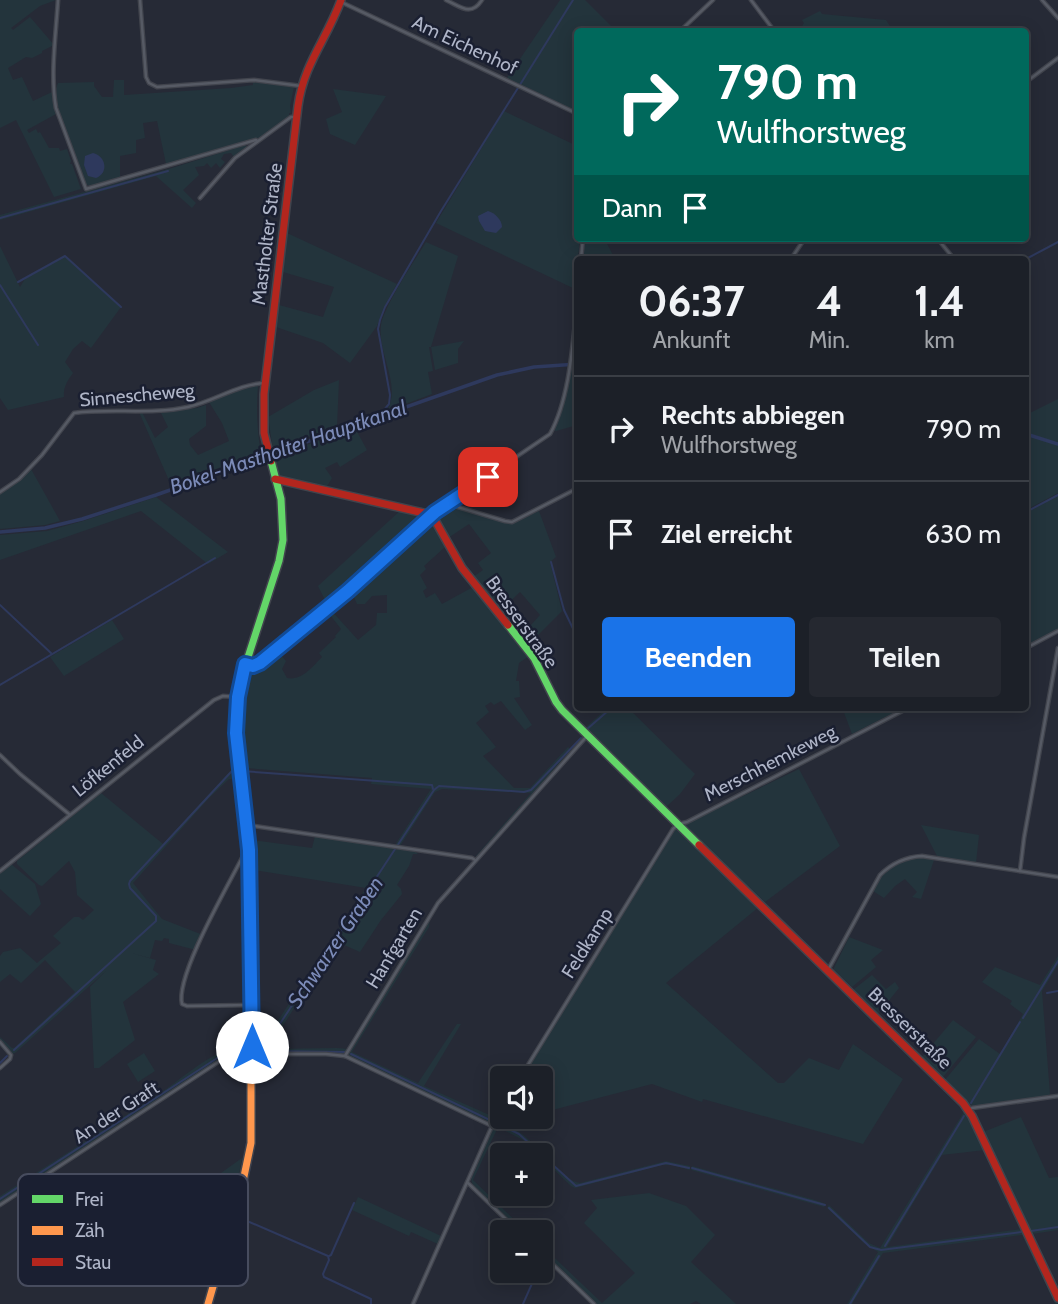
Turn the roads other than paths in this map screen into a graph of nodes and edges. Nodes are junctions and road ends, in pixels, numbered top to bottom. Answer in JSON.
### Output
{"nodes":[{"id":1,"x":58,"y":0,"type":"edge"},
{"id":2,"x":140,"y":0,"type":"edge"},
{"id":3,"x":446,"y":0,"type":"edge"},
{"id":4,"x":482,"y":0,"type":"edge"},
{"id":5,"x":713,"y":0,"type":"edge"},
{"id":6,"x":751,"y":0,"type":"edge"},
{"id":7,"x":1042,"y":0,"type":"edge"},
{"id":8,"x":341,"y":1,"type":"edge"},
{"id":9,"x":1058,"y":18,"type":"edge"},
{"id":10,"x":683,"y":28,"type":"edge"},
{"id":11,"x":772,"y":28,"type":"edge"},
{"id":12,"x":1058,"y":58,"type":"edge"},
{"id":13,"x":1029,"y":80,"type":"edge"},
{"id":14,"x":301,"y":86,"type":"junction"},
{"id":15,"x":574,"y":112,"type":"edge"},
{"id":16,"x":296,"y":117,"type":"junction"},
{"id":17,"x":248,"y":145,"type":"junction"},
{"id":18,"x":200,"y":198,"type":"dead end"},
{"id":19,"x":940,"y":242,"type":"edge"},
{"id":20,"x":952,"y":256,"type":"edge"},
{"id":21,"x":574,"y":333,"type":"edge"},
{"id":22,"x":265,"y":383,"type":"junction"},
{"id":23,"x":275,"y":479,"type":"junction"},
{"id":24,"x":574,"y":490,"type":"edge"},
{"id":25,"x":0,"y":492,"type":"edge"},
{"id":26,"x":448,"y":504,"type":"junction"},
{"id":27,"x":431,"y":517,"type":"junction"},
{"id":28,"x":1058,"y":631,"type":"edge"},
{"id":29,"x":1029,"y":646,"type":"edge"},
{"id":30,"x":1058,"y":648,"type":"edge"},
{"id":31,"x":245,"y":664,"type":"junction"},
{"id":32,"x":238,"y":697,"type":"junction"},
{"id":33,"x":902,"y":711,"type":"edge"},
{"id":34,"x":585,"y":733,"type":"junction"},
{"id":35,"x":0,"y":755,"type":"edge"},
{"id":36,"x":70,"y":815,"type":"junction"},
{"id":37,"x":679,"y":824,"type":"junction"},
{"id":38,"x":247,"y":825,"type":"junction"},
{"id":39,"x":249,"y":850,"type":"junction"},
{"id":40,"x":476,"y":860,"type":"junction"},
{"id":41,"x":0,"y":871,"type":"edge"},
{"id":42,"x":1020,"y":871,"type":"junction"},
{"id":43,"x":1058,"y":877,"type":"edge"},
{"id":44,"x":828,"y":970,"type":"junction"},
{"id":45,"x":251,"y":1005,"type":"junction"},
{"id":46,"x":0,"y":1042,"type":"edge"},
{"id":47,"x":252,"y":1053,"type":"junction"},
{"id":48,"x":345,"y":1056,"type":"junction"},
{"id":49,"x":527,"y":1066,"type":"edge"},
{"id":50,"x":0,"y":1068,"type":"edge"},
{"id":51,"x":1058,"y":1096,"type":"edge"},
{"id":52,"x":968,"y":1110,"type":"junction"},
{"id":53,"x":490,"y":1125,"type":"edge"},
{"id":54,"x":491,"y":1129,"type":"edge"},
{"id":55,"x":47,"y":1174,"type":"edge"},
{"id":56,"x":245,"y":1174,"type":"edge"},
{"id":57,"x":467,"y":1182,"type":"junction"},
{"id":58,"x":18,"y":1193,"type":"edge"},
{"id":59,"x":0,"y":1205,"type":"edge"},
{"id":60,"x":507,"y":1220,"type":"edge"},
{"id":61,"x":553,"y":1265,"type":"edge"},
{"id":62,"x":213,"y":1286,"type":"edge"},
{"id":63,"x":1058,"y":1298,"type":"edge"},
{"id":64,"x":208,"y":1304,"type":"edge"},
{"id":65,"x":413,"y":1304,"type":"edge"},
{"id":66,"x":594,"y":1304,"type":"edge"}],
"edges":[{"from":1,"to":17,"type":"street"},
{"from":2,"to":14,"type":"street"},
{"from":3,"to":4,"type":"street"},
{"from":5,"to":10,"type":"street"},
{"from":6,"to":11,"type":"street"},
{"from":7,"to":9,"type":"street"},
{"from":8,"to":14,"type":"main road","name":"Mastholter Straße"},
{"from":8,"to":15,"type":"street","name":"Am Eichenhof"},
{"from":12,"to":13,"type":"street"},
{"from":14,"to":16,"type":"main road","name":"Mastholter Straße"},
{"from":16,"to":17,"type":"street"},
{"from":16,"to":22,"type":"main road","name":"Mastholter Straße"},
{"from":17,"to":18,"type":"street"},
{"from":19,"to":20,"type":"street"},
{"from":21,"to":26,"type":"street"},
{"from":22,"to":23,"type":"main road","name":"Mastholter Straße"},
{"from":22,"to":25,"type":"street","name":"Sinnescheweg"},
{"from":23,"to":27,"type":"main road"},
{"from":23,"to":31,"type":"main road","name":"Mastholter Straße"},
{"from":24,"to":26,"type":"street"},
{"from":26,"to":27,"type":"street"},
{"from":27,"to":31,"type":"street"},
{"from":27,"to":34,"type":"main road","name":"Bresserstraße"},
{"from":28,"to":29,"type":"street"},
{"from":30,"to":42,"type":"street"},
{"from":31,"to":32,"type":"main road","name":"Mastholter Straße"},
{"from":32,"to":36,"type":"street","name":"Löfkenfeld"},
{"from":32,"to":38,"type":"main road","name":"Mastholter Straße"},
{"from":33,"to":37,"type":"street","name":"Merschhemkeweg"},
{"from":34,"to":37,"type":"main road","name":"Bresserstraße"},
{"from":34,"to":40,"type":"street","name":"Hanfgarten"},
{"from":35,"to":36,"type":"street"},
{"from":36,"to":41,"type":"street","name":"Löfkenfeld"},
{"from":37,"to":44,"type":"main road","name":"Bresserstraße"},
{"from":37,"to":49,"type":"street","name":"Feldkamp"},
{"from":38,"to":39,"type":"main road","name":"Mastholter Straße"},
{"from":38,"to":40,"type":"street"},
{"from":39,"to":45,"type":"main road","name":"Mastholter Straße"},
{"from":39,"to":45,"type":"street"},
{"from":40,"to":48,"type":"street","name":"Hanfgarten"},
{"from":42,"to":43,"type":"street"},
{"from":42,"to":44,"type":"street"},
{"from":44,"to":52,"type":"main road","name":"Bresserstraße"},
{"from":45,"to":47,"type":"main road","name":"Mastholter Straße"},
{"from":46,"to":50,"type":"street"},
{"from":47,"to":48,"type":"street"},
{"from":47,"to":55,"type":"street","name":"An der Graft"},
{"from":47,"to":56,"type":"main road","name":"Mastholter Straße"},
{"from":48,"to":53,"type":"street"},
{"from":51,"to":52,"type":"street"},
{"from":52,"to":63,"type":"main road","name":"Bresserstraße"},
{"from":54,"to":57,"type":"street"},
{"from":57,"to":60,"type":"street"},
{"from":57,"to":65,"type":"street"},
{"from":58,"to":59,"type":"street","name":"An der Graft"},
{"from":61,"to":66,"type":"street"},
{"from":62,"to":64,"type":"main road","name":"Mastholter Straße"}]}
